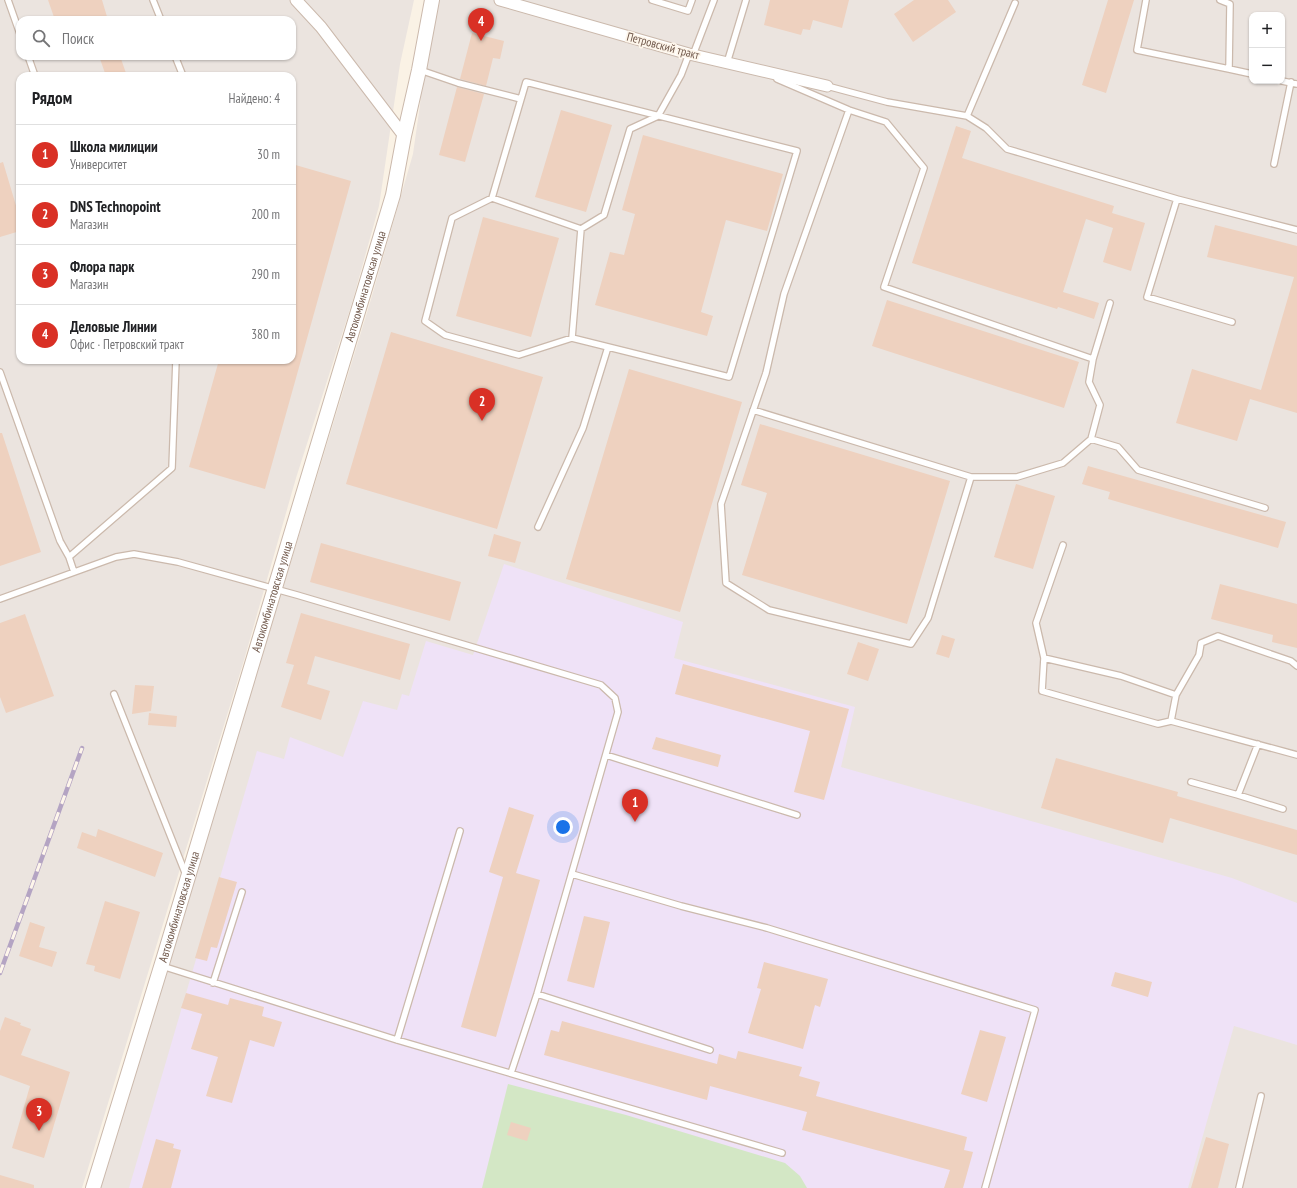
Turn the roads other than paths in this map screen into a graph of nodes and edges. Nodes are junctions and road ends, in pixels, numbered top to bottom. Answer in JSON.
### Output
{"nodes":[{"id":1,"x":8,"y":0,"type":"edge"},
{"id":2,"x":153,"y":0,"type":"edge"},
{"id":3,"x":296,"y":0,"type":"edge"},
{"id":4,"x":432,"y":0,"type":"edge"},
{"id":5,"x":500,"y":0,"type":"edge"},
{"id":6,"x":652,"y":0,"type":"edge"},
{"id":7,"x":692,"y":0,"type":"edge"},
{"id":8,"x":714,"y":0,"type":"edge"},
{"id":9,"x":746,"y":0,"type":"edge"},
{"id":10,"x":1146,"y":0,"type":"edge"},
{"id":11,"x":1220,"y":0,"type":"edge"},
{"id":12,"x":1015,"y":3,"type":"dead end"},
{"id":13,"x":159,"y":16,"type":"edge"},
{"id":14,"x":16,"y":23,"type":"edge"},
{"id":15,"x":691,"y":55,"type":"junction"},
{"id":16,"x":29,"y":60,"type":"edge"},
{"id":17,"x":177,"y":60,"type":"edge"},
{"id":18,"x":727,"y":63,"type":"junction"},
{"id":19,"x":754,"y":69,"type":"junction"},
{"id":20,"x":1229,"y":69,"type":"junction"},
{"id":21,"x":419,"y":70,"type":"junction"},
{"id":22,"x":34,"y":72,"type":"edge"},
{"id":23,"x":181,"y":72,"type":"edge"},
{"id":24,"x":1249,"y":73,"type":"edge"},
{"id":25,"x":1294,"y":83,"type":"edge"},
{"id":26,"x":827,"y":86,"type":"joint"},
{"id":27,"x":521,"y":99,"type":"junction"},
{"id":28,"x":849,"y":110,"type":"junction"},
{"id":29,"x":658,"y":116,"type":"junction"},
{"id":30,"x":968,"y":116,"type":"junction"},
{"id":31,"x":404,"y":136,"type":"junction"},
{"id":32,"x":1274,"y":164,"type":"dead end"},
{"id":33,"x":492,"y":198,"type":"junction"},
{"id":34,"x":1177,"y":199,"type":"junction"},
{"id":35,"x":581,"y":229,"type":"junction"},
{"id":36,"x":1297,"y":230,"type":"edge"},
{"id":37,"x":1110,"y":303,"type":"dead end"},
{"id":38,"x":1232,"y":322,"type":"dead end"},
{"id":39,"x":572,"y":338,"type":"junction"},
{"id":40,"x":608,"y":347,"type":"junction"},
{"id":41,"x":1093,"y":359,"type":"junction"},
{"id":42,"x":176,"y":364,"type":"edge"},
{"id":43,"x":0,"y":372,"type":"edge"},
{"id":44,"x":752,"y":410,"type":"junction"},
{"id":45,"x":1091,"y":439,"type":"junction"},
{"id":46,"x":971,"y":477,"type":"junction"},
{"id":47,"x":1265,"y":508,"type":"dead end"},
{"id":48,"x":538,"y":527,"type":"dead end"},
{"id":49,"x":1063,"y":545,"type":"dead end"},
{"id":50,"x":69,"y":557,"type":"junction"},
{"id":51,"x":74,"y":572,"type":"junction"},
{"id":52,"x":274,"y":589,"type":"junction"},
{"id":53,"x":0,"y":599,"type":"edge"},
{"id":54,"x":1044,"y":658,"type":"junction"},
{"id":55,"x":1297,"y":666,"type":"edge"},
{"id":56,"x":114,"y":694,"type":"dead end"},
{"id":57,"x":1176,"y":695,"type":"junction"},
{"id":58,"x":1171,"y":721,"type":"junction"},
{"id":59,"x":1258,"y":744,"type":"junction"},
{"id":60,"x":606,"y":755,"type":"junction"},
{"id":61,"x":1297,"y":755,"type":"edge"},
{"id":62,"x":1191,"y":782,"type":"dead end"},
{"id":63,"x":1238,"y":795,"type":"junction"},
{"id":64,"x":1283,"y":809,"type":"dead end"},
{"id":65,"x":797,"y":815,"type":"dead end"},
{"id":66,"x":460,"y":831,"type":"dead end"},
{"id":67,"x":572,"y":874,"type":"junction"},
{"id":68,"x":188,"y":879,"type":"junction"},
{"id":69,"x":242,"y":892,"type":"dead end"},
{"id":70,"x":161,"y":966,"type":"junction"},
{"id":71,"x":213,"y":983,"type":"junction"},
{"id":72,"x":537,"y":994,"type":"junction"},
{"id":73,"x":397,"y":1040,"type":"junction"},
{"id":74,"x":710,"y":1050,"type":"dead end"},
{"id":75,"x":511,"y":1073,"type":"junction"},
{"id":76,"x":1260,"y":1096,"type":"dead end"},
{"id":77,"x":782,"y":1153,"type":"dead end"},
{"id":78,"x":93,"y":1188,"type":"edge"},
{"id":79,"x":985,"y":1188,"type":"edge"},
{"id":80,"x":1240,"y":1188,"type":"edge"}],
"edges":[{"from":1,"to":14,"type":"lane"},
{"from":2,"to":13,"type":"lane"},
{"from":3,"to":31,"type":"street"},
{"from":4,"to":21,"type":"street","name":"Автокомбинатовская улица"},
{"from":5,"to":15,"type":"street","name":"Петровский тракт"},
{"from":6,"to":7,"type":"lane"},
{"from":8,"to":15,"type":"lane"},
{"from":9,"to":18,"type":"lane"},
{"from":10,"to":20,"type":"lane"},
{"from":11,"to":20,"type":"lane"},
{"from":12,"to":30,"type":"lane"},
{"from":15,"to":18,"type":"street","name":"Петровский тракт"},
{"from":15,"to":29,"type":"lane"},
{"from":16,"to":22,"type":"lane"},
{"from":17,"to":23,"type":"lane"},
{"from":18,"to":19,"type":"street","name":"Петровский тракт"},
{"from":19,"to":26,"type":"street","name":"Петровский тракт"},
{"from":19,"to":28,"type":"lane"},
{"from":20,"to":24,"type":"lane"},
{"from":21,"to":27,"type":"lane"},
{"from":21,"to":31,"type":"street","name":"Автокомбинатовская улица"},
{"from":25,"to":32,"type":"lane"},
{"from":26,"to":30,"type":"lane"},
{"from":27,"to":29,"type":"lane"},
{"from":27,"to":33,"type":"lane"},
{"from":28,"to":41,"type":"lane"},
{"from":28,"to":44,"type":"lane"},
{"from":29,"to":35,"type":"lane"},
{"from":29,"to":40,"type":"lane"},
{"from":30,"to":34,"type":"lane"},
{"from":31,"to":52,"type":"street","name":"Автокомбинатовская улица"},
{"from":33,"to":35,"type":"lane"},
{"from":33,"to":39,"type":"lane"},
{"from":34,"to":36,"type":"lane"},
{"from":34,"to":38,"type":"lane"},
{"from":35,"to":39,"type":"lane"},
{"from":37,"to":41,"type":"lane"},
{"from":39,"to":40,"type":"lane"},
{"from":40,"to":48,"type":"lane"},
{"from":41,"to":45,"type":"lane"},
{"from":42,"to":50,"type":"lane"},
{"from":43,"to":50,"type":"lane"},
{"from":44,"to":46,"type":"lane"},
{"from":44,"to":46,"type":"lane"},
{"from":45,"to":46,"type":"lane"},
{"from":45,"to":47,"type":"lane"},
{"from":49,"to":54,"type":"lane"},
{"from":50,"to":51,"type":"lane"},
{"from":51,"to":52,"type":"lane"},
{"from":51,"to":53,"type":"lane"},
{"from":52,"to":60,"type":"lane"},
{"from":52,"to":68,"type":"street","name":"Автокомбинатовская улица"},
{"from":54,"to":57,"type":"lane"},
{"from":54,"to":58,"type":"lane"},
{"from":55,"to":57,"type":"lane"},
{"from":56,"to":68,"type":"lane"},
{"from":57,"to":58,"type":"lane"},
{"from":58,"to":59,"type":"lane"},
{"from":59,"to":61,"type":"lane"},
{"from":59,"to":63,"type":"lane"},
{"from":60,"to":65,"type":"lane"},
{"from":60,"to":67,"type":"lane"},
{"from":62,"to":63,"type":"lane"},
{"from":63,"to":64,"type":"lane"},
{"from":66,"to":73,"type":"lane"},
{"from":67,"to":72,"type":"lane"},
{"from":67,"to":79,"type":"lane"},
{"from":68,"to":70,"type":"street","name":"Автокомбинатовская улица"},
{"from":69,"to":71,"type":"lane"},
{"from":70,"to":71,"type":"lane"},
{"from":70,"to":78,"type":"street","name":"Автокомбинатовская улица"},
{"from":71,"to":73,"type":"lane"},
{"from":72,"to":74,"type":"lane"},
{"from":72,"to":75,"type":"lane"},
{"from":73,"to":75,"type":"lane"},
{"from":75,"to":77,"type":"lane"},
{"from":76,"to":80,"type":"lane"}]}
